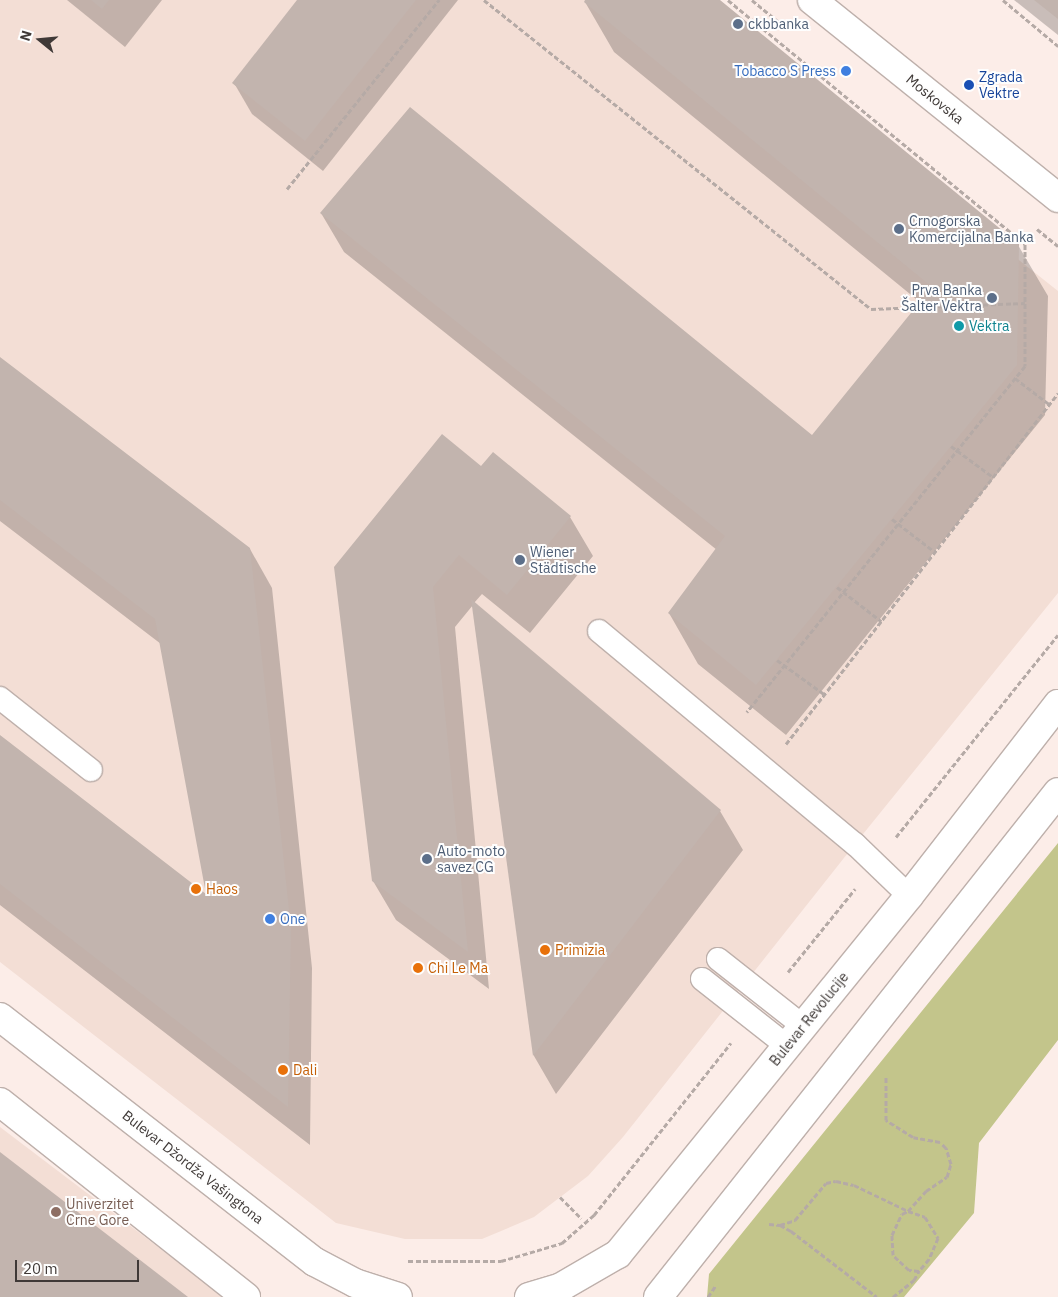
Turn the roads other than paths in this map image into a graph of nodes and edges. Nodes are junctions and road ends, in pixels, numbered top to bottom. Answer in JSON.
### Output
{"nodes":[{"id":1,"x":812,"y":0,"type":"edge"},
{"id":2,"x":1058,"y":198,"type":"edge"},
{"id":3,"x":599,"y":631,"type":"dead end"},
{"id":4,"x":0,"y":698,"type":"edge"},
{"id":5,"x":1058,"y":704,"type":"edge"},
{"id":6,"x":92,"y":770,"type":"dead end"},
{"id":7,"x":1058,"y":792,"type":"edge"},
{"id":8,"x":909,"y":896,"type":"junction"},
{"id":9,"x":718,"y":959,"type":"dead end"},
{"id":10,"x":702,"y":979,"type":"dead end"},
{"id":11,"x":0,"y":1017,"type":"edge"},
{"id":12,"x":795,"y":1036,"type":"junction"},
{"id":13,"x":0,"y":1102,"type":"edge"},
{"id":14,"x":246,"y":1297,"type":"edge"},
{"id":15,"x":398,"y":1297,"type":"edge"},
{"id":16,"x":529,"y":1297,"type":"edge"},
{"id":17,"x":658,"y":1297,"type":"edge"}],
"edges":[{"from":1,"to":2,"type":"main road","name":"Moskovska"},
{"from":3,"to":8,"type":"lane"},
{"from":4,"to":6,"type":"lane"},
{"from":5,"to":8,"type":"main road","name":"Bulevar Revolucije"},
{"from":7,"to":17,"type":"main road"},
{"from":8,"to":12,"type":"main road","name":"Bulevar Revolucije"},
{"from":9,"to":12,"type":"lane"},
{"from":10,"to":12,"type":"lane"},
{"from":11,"to":15,"type":"main road","name":"Bulevar Džordža Vašingtona"},
{"from":12,"to":16,"type":"main road","name":"Bulevar Revolucije"},
{"from":13,"to":14,"type":"main road"}]}
